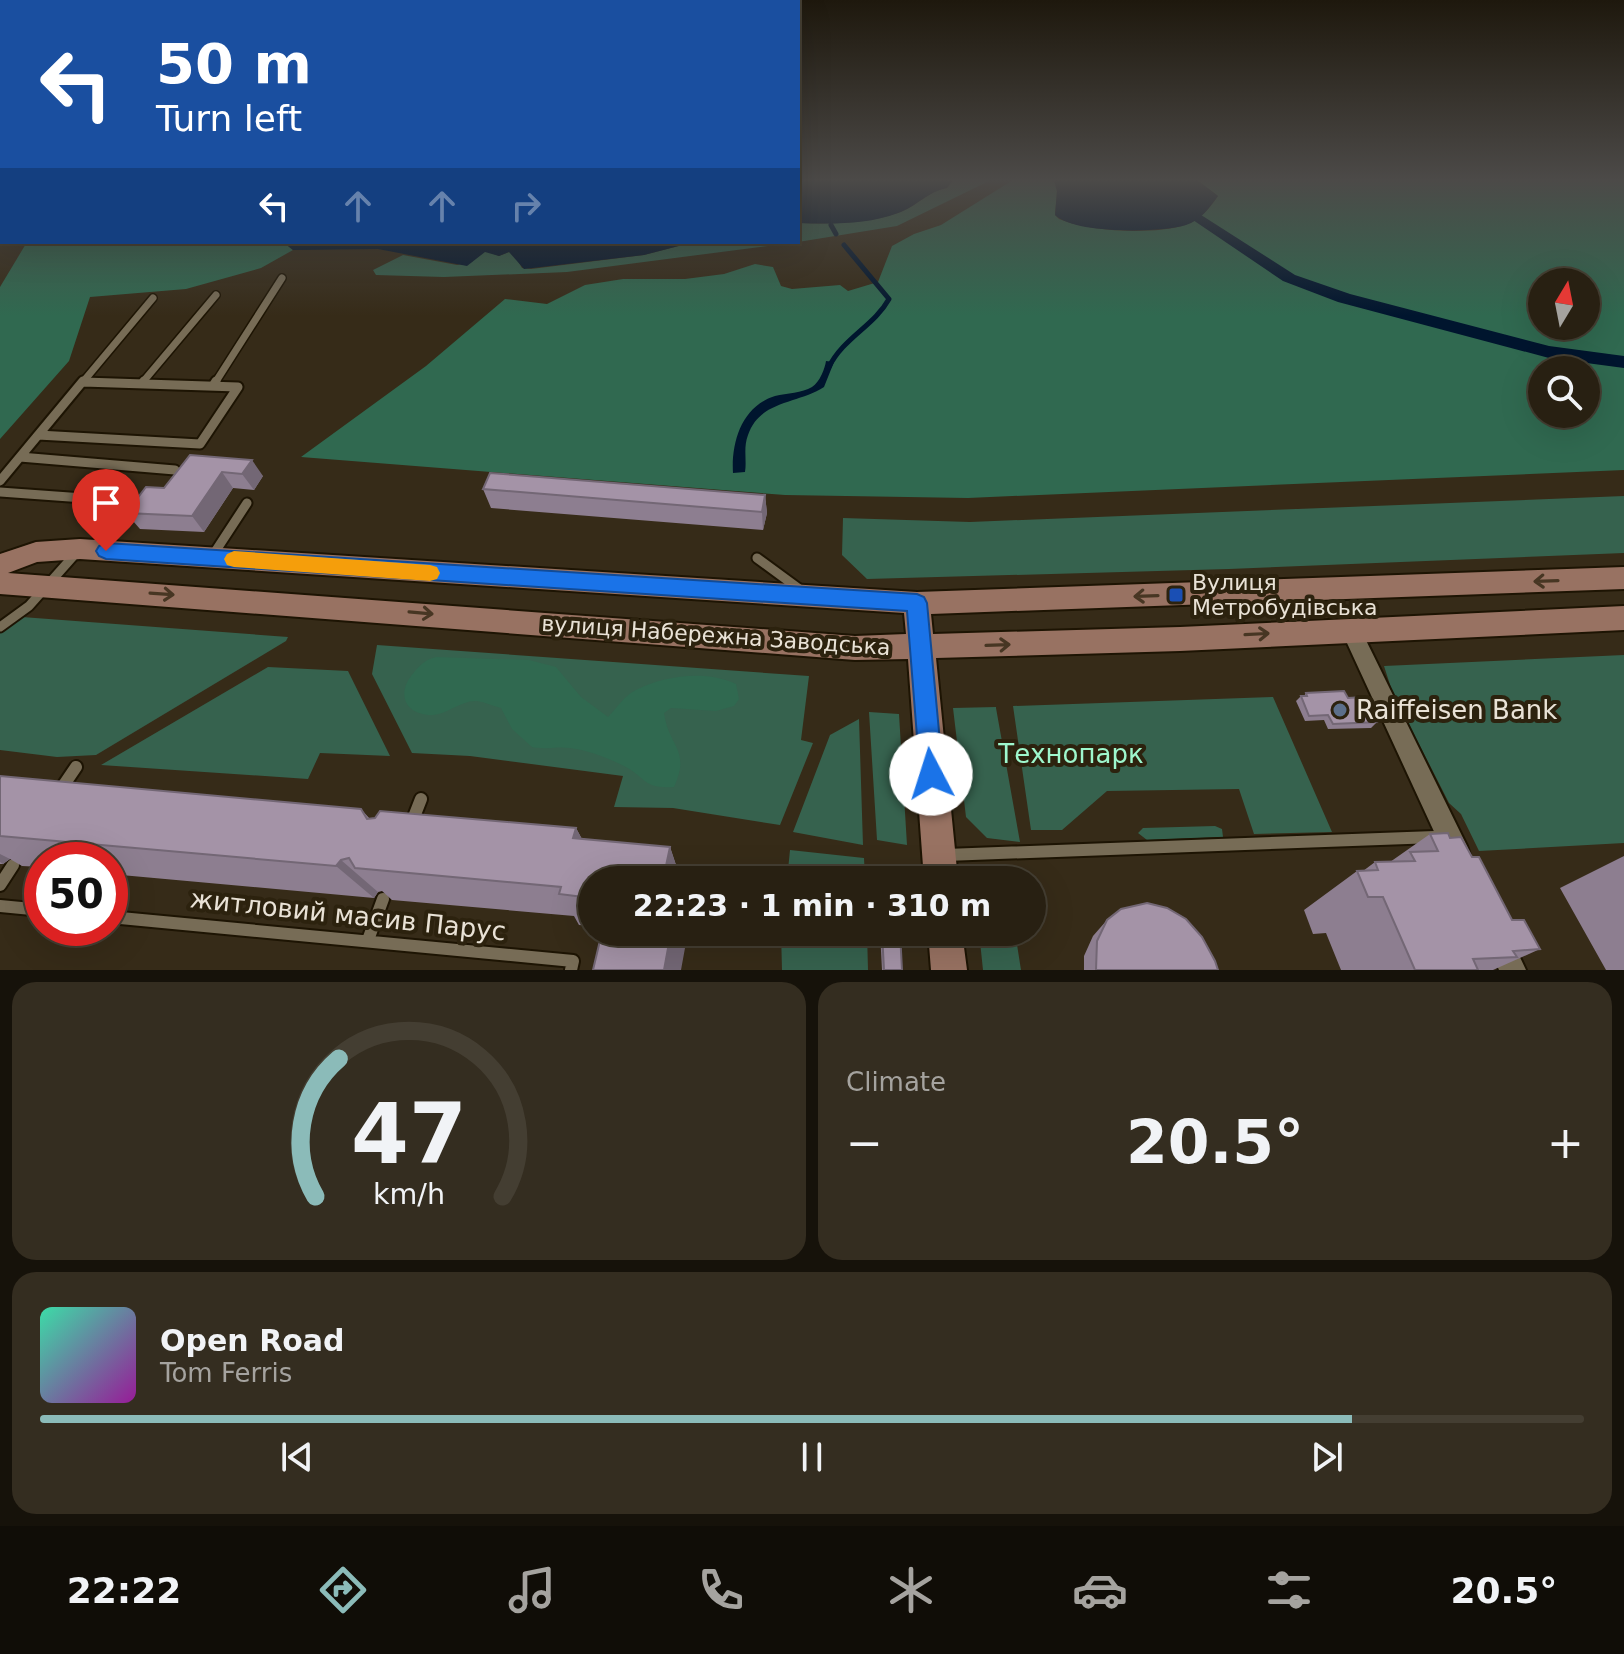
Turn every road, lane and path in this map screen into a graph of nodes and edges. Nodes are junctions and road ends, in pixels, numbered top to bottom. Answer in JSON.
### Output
{"nodes":[{"id":1,"x":282,"y":278,"type":"dead end"},
{"id":2,"x":216,"y":295,"type":"dead end"},
{"id":3,"x":153,"y":298,"type":"dead end"},
{"id":4,"x":83,"y":382,"type":"junction"},
{"id":5,"x":142,"y":384,"type":"junction"},
{"id":6,"x":213,"y":386,"type":"junction"},
{"id":7,"x":38,"y":435,"type":"junction"},
{"id":8,"x":20,"y":457,"type":"junction"},
{"id":9,"x":175,"y":470,"type":"edge"},
{"id":10,"x":0,"y":481,"type":"edge"},
{"id":11,"x":0,"y":492,"type":"edge"},
{"id":12,"x":125,"y":501,"type":"dead end"},
{"id":13,"x":247,"y":503,"type":"dead end"},
{"id":14,"x":80,"y":549,"type":"junction"},
{"id":15,"x":36,"y":552,"type":"junction"},
{"id":16,"x":0,"y":553,"type":"edge"},
{"id":17,"x":211,"y":558,"type":"junction"},
{"id":18,"x":757,"y":558,"type":"dead end"},
{"id":19,"x":0,"y":565,"type":"edge"},
{"id":20,"x":1624,"y":578,"type":"edge"},
{"id":21,"x":0,"y":583,"type":"edge"},
{"id":22,"x":46,"y":585,"type":"junction"},
{"id":23,"x":812,"y":598,"type":"junction"},
{"id":24,"x":917,"y":603,"type":"junction"},
{"id":25,"x":1623,"y":620,"type":"edge"},
{"id":26,"x":0,"y":627,"type":"edge"},
{"id":27,"x":1351,"y":630,"type":"junction"},
{"id":28,"x":920,"y":648,"type":"junction"},
{"id":29,"x":76,"y":767,"type":"dead end"},
{"id":30,"x":421,"y":799,"type":"dead end"},
{"id":31,"x":54,"y":801,"type":"edge"},
{"id":32,"x":408,"y":834,"type":"edge"},
{"id":33,"x":1449,"y":836,"type":"junction"},
{"id":34,"x":13,"y":865,"type":"edge"},
{"id":35,"x":940,"y":866,"type":"edge"},
{"id":36,"x":956,"y":866,"type":"edge"},
{"id":37,"x":1468,"y":877,"type":"edge"},
{"id":38,"x":0,"y":885,"type":"edge"},
{"id":39,"x":383,"y":899,"type":"edge"},
{"id":40,"x":0,"y":906,"type":"edge"},
{"id":41,"x":24,"y":908,"type":"edge"},
{"id":42,"x":1487,"y":917,"type":"edge"},
{"id":43,"x":128,"y":919,"type":"edge"},
{"id":44,"x":368,"y":940,"type":"junction"},
{"id":45,"x":946,"y":946,"type":"edge"},
{"id":46,"x":571,"y":970,"type":"edge"},
{"id":47,"x":949,"y":970,"type":"edge"},
{"id":48,"x":1513,"y":970,"type":"edge"}],
"edges":[{"from":1,"to":6,"type":"lane"},
{"from":2,"to":5,"type":"lane"},
{"from":3,"to":4,"type":"lane"},
{"from":4,"to":5,"type":"lane"},
{"from":4,"to":7,"type":"lane"},
{"from":5,"to":6,"type":"lane"},
{"from":6,"to":7,"type":"lane"},
{"from":7,"to":8,"type":"lane"},
{"from":8,"to":9,"type":"lane"},
{"from":8,"to":10,"type":"lane"},
{"from":11,"to":12,"type":"lane"},
{"from":13,"to":17,"type":"lane"},
{"from":14,"to":15,"type":"street","name":"вулиця Набережна Заводська"},
{"from":14,"to":17,"type":"street","name":"вулиця Набережна Заводська"},
{"from":14,"to":22,"type":"lane"},
{"from":15,"to":16,"type":"lane"},
{"from":15,"to":19,"type":"street","name":"вулиця Набережна Заводська"},
{"from":17,"to":23,"type":"street","name":"вулиця Набережна Заводська"},
{"from":18,"to":23,"type":"lane"},
{"from":20,"to":24,"type":"street","name":"вулиця Набережна Заводська","one_way":true},
{"from":21,"to":22,"type":"street","name":"вулиця Набережна Заводська"},
{"from":22,"to":26,"type":"lane"},
{"from":22,"to":28,"type":"street","name":"вулиця Набережна Заводська","one_way":true},
{"from":23,"to":24,"type":"street","name":"вулиця Набережна Заводська"},
{"from":24,"to":28,"type":"street"},
{"from":25,"to":27,"type":"street","name":"вулиця Набережна Заводська"},
{"from":28,"to":27,"type":"street","name":"вулиця Набережна Заводська","one_way":true},
{"from":27,"to":33,"type":"street"},
{"from":28,"to":35,"type":"street"},
{"from":29,"to":31,"type":"lane"},
{"from":30,"to":32,"type":"lane"},
{"from":33,"to":36,"type":"lane"},
{"from":33,"to":37,"type":"street"},
{"from":34,"to":38,"type":"lane"},
{"from":39,"to":44,"type":"lane"},
{"from":40,"to":41,"type":"lane"},
{"from":42,"to":48,"type":"street"},
{"from":43,"to":44,"type":"lane","name":"житловий масив Парус"},
{"from":44,"to":46,"type":"lane","name":"житловий масив Парус"},
{"from":45,"to":47,"type":"street"}]}
